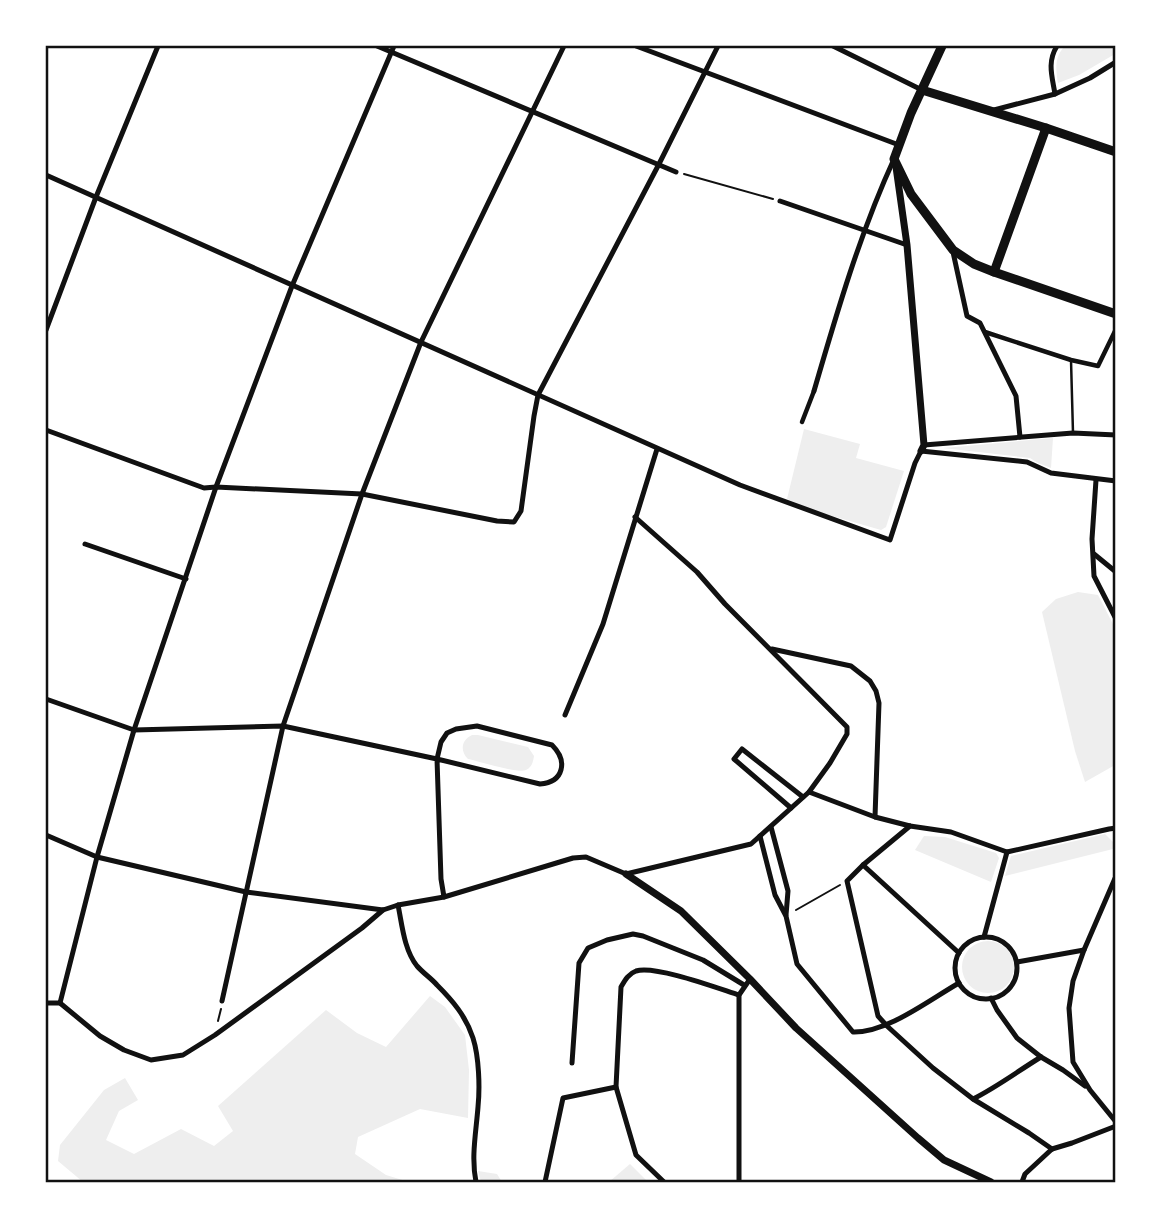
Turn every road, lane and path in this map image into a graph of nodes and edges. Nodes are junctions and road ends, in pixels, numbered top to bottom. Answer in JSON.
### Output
{"nodes":[{"id":1,"x":158,"y":46,"type":"edge"},
{"id":2,"x":377,"y":46,"type":"edge"},
{"id":3,"x":564,"y":46,"type":"edge"},
{"id":4,"x":636,"y":46,"type":"edge"},
{"id":5,"x":718,"y":46,"type":"edge"},
{"id":6,"x":833,"y":46,"type":"edge"},
{"id":7,"x":942,"y":46,"type":"edge"},
{"id":8,"x":1057,"y":46,"type":"edge"},
{"id":9,"x":393,"y":49,"type":"edge"},
{"id":10,"x":1115,"y":63,"type":"edge"},
{"id":11,"x":704,"y":72,"type":"junction"},
{"id":12,"x":922,"y":90,"type":"junction"},
{"id":13,"x":1055,"y":94,"type":"junction"},
{"id":14,"x":532,"y":110,"type":"junction"},
{"id":15,"x":991,"y":111,"type":"junction"},
{"id":16,"x":1046,"y":128,"type":"junction"},
{"id":17,"x":899,"y":145,"type":"junction"},
{"id":18,"x":1115,"y":152,"type":"edge"},
{"id":19,"x":894,"y":159,"type":"junction"},
{"id":20,"x":659,"y":164,"type":"junction"},
{"id":21,"x":676,"y":172,"type":"joint"},
{"id":22,"x":46,"y":175,"type":"edge"},
{"id":23,"x":96,"y":197,"type":"junction"},
{"id":24,"x":780,"y":201,"type":"joint"},
{"id":25,"x":864,"y":230,"type":"junction"},
{"id":26,"x":907,"y":245,"type":"junction"},
{"id":27,"x":953,"y":250,"type":"junction"},
{"id":28,"x":994,"y":272,"type":"junction"},
{"id":29,"x":292,"y":286,"type":"junction"},
{"id":30,"x":1115,"y":314,"type":"edge"},
{"id":31,"x":1115,"y":329,"type":"edge"},
{"id":32,"x":46,"y":330,"type":"edge"},
{"id":33,"x":985,"y":332,"type":"junction"},
{"id":34,"x":421,"y":342,"type":"junction"},
{"id":35,"x":1071,"y":360,"type":"junction"},
{"id":36,"x":814,"y":391,"type":"joint"},
{"id":37,"x":538,"y":395,"type":"junction"},
{"id":38,"x":802,"y":422,"type":"dead end"},
{"id":39,"x":46,"y":430,"type":"edge"},
{"id":40,"x":1073,"y":433,"type":"junction"},
{"id":41,"x":1115,"y":435,"type":"edge"},
{"id":42,"x":1020,"y":437,"type":"junction"},
{"id":43,"x":922,"y":448,"type":"junction"},
{"id":44,"x":657,"y":449,"type":"junction"},
{"id":45,"x":1096,"y":480,"type":"junction"},
{"id":46,"x":1115,"y":481,"type":"edge"},
{"id":47,"x":216,"y":487,"type":"junction"},
{"id":48,"x":362,"y":494,"type":"junction"},
{"id":49,"x":635,"y":517,"type":"junction"},
{"id":50,"x":85,"y":544,"type":"dead end"},
{"id":51,"x":1094,"y":553,"type":"junction"},
{"id":52,"x":1115,"y":572,"type":"edge"},
{"id":53,"x":186,"y":579,"type":"junction"},
{"id":54,"x":1115,"y":619,"type":"edge"},
{"id":55,"x":772,"y":649,"type":"junction"},
{"id":56,"x":46,"y":699,"type":"edge"},
{"id":57,"x":565,"y":715,"type":"dead end"},
{"id":58,"x":283,"y":726,"type":"junction"},
{"id":59,"x":134,"y":730,"type":"junction"},
{"id":60,"x":437,"y":759,"type":"junction"},
{"id":61,"x":809,"y":792,"type":"junction"},
{"id":62,"x":803,"y":797,"type":"junction"},
{"id":63,"x":791,"y":808,"type":"junction"},
{"id":64,"x":875,"y":817,"type":"junction"},
{"id":65,"x":910,"y":826,"type":"junction"},
{"id":66,"x":771,"y":827,"type":"junction"},
{"id":67,"x":1115,"y":828,"type":"edge"},
{"id":68,"x":46,"y":835,"type":"edge"},
{"id":69,"x":760,"y":836,"type":"junction"},
{"id":70,"x":1007,"y":852,"type":"junction"},
{"id":71,"x":97,"y":857,"type":"junction"},
{"id":72,"x":863,"y":865,"type":"junction"},
{"id":73,"x":626,"y":874,"type":"junction"},
{"id":74,"x":1115,"y":876,"type":"edge"},
{"id":75,"x":847,"y":881,"type":"junction"},
{"id":76,"x":246,"y":892,"type":"junction"},
{"id":77,"x":444,"y":897,"type":"junction"},
{"id":78,"x":398,"y":905,"type":"junction"},
{"id":79,"x":383,"y":910,"type":"junction"},
{"id":80,"x":786,"y":916,"type":"junction"},
{"id":81,"x":984,"y":937,"type":"junction"},
{"id":82,"x":1084,"y":950,"type":"junction"},
{"id":83,"x":959,"y":953,"type":"junction"},
{"id":84,"x":1017,"y":962,"type":"junction"},
{"id":85,"x":747,"y":982,"type":"junction"},
{"id":86,"x":959,"y":983,"type":"junction"},
{"id":87,"x":739,"y":995,"type":"junction"},
{"id":88,"x":991,"y":998,"type":"junction"},
{"id":89,"x":222,"y":1001,"type":"joint"},
{"id":90,"x":46,"y":1003,"type":"edge"},
{"id":91,"x":60,"y":1003,"type":"junction"},
{"id":92,"x":887,"y":1026,"type":"junction"},
{"id":93,"x":215,"y":1035,"type":"junction"},
{"id":94,"x":1041,"y":1058,"type":"junction"},
{"id":95,"x":572,"y":1063,"type":"dead end"},
{"id":96,"x":616,"y":1087,"type":"junction"},
{"id":97,"x":1090,"y":1090,"type":"junction"},
{"id":98,"x":974,"y":1099,"type":"junction"},
{"id":99,"x":1115,"y":1124,"type":"edge"},
{"id":100,"x":1052,"y":1149,"type":"junction"},
{"id":101,"x":476,"y":1182,"type":"edge"},
{"id":102,"x":545,"y":1182,"type":"edge"},
{"id":103,"x":664,"y":1182,"type":"edge"},
{"id":104,"x":739,"y":1182,"type":"edge"},
{"id":105,"x":991,"y":1182,"type":"edge"},
{"id":106,"x":1022,"y":1182,"type":"edge"}],
"edges":[{"from":1,"to":23,"type":"street"},
{"from":2,"to":9,"type":"street"},
{"from":3,"to":14,"type":"street"},
{"from":4,"to":11,"type":"street"},
{"from":5,"to":11,"type":"street"},
{"from":6,"to":12,"type":"street"},
{"from":7,"to":12,"type":"main road"},
{"from":8,"to":13,"type":"street"},
{"from":9,"to":14,"type":"street"},
{"from":9,"to":29,"type":"street"},
{"from":10,"to":13,"type":"street"},
{"from":11,"to":17,"type":"street"},
{"from":11,"to":20,"type":"street"},
{"from":12,"to":15,"type":"main road"},
{"from":12,"to":17,"type":"main road"},
{"from":13,"to":15,"type":"street"},
{"from":14,"to":20,"type":"street"},
{"from":14,"to":34,"type":"street"},
{"from":15,"to":16,"type":"main road"},
{"from":16,"to":18,"type":"main road"},
{"from":16,"to":28,"type":"main road"},
{"from":17,"to":19,"type":"main road"},
{"from":19,"to":25,"type":"street"},
{"from":19,"to":26,"type":"street"},
{"from":19,"to":27,"type":"main road"},
{"from":20,"to":21,"type":"street"},
{"from":20,"to":37,"type":"street"},
{"from":21,"to":24,"type":"path"},
{"from":22,"to":23,"type":"street"},
{"from":23,"to":29,"type":"street"},
{"from":23,"to":32,"type":"street"},
{"from":24,"to":25,"type":"street"},
{"from":25,"to":26,"type":"street"},
{"from":25,"to":36,"type":"street"},
{"from":26,"to":43,"type":"street"},
{"from":27,"to":28,"type":"main road"},
{"from":27,"to":33,"type":"street"},
{"from":28,"to":30,"type":"main road"},
{"from":29,"to":34,"type":"street"},
{"from":29,"to":47,"type":"street"},
{"from":31,"to":35,"type":"street"},
{"from":33,"to":35,"type":"street"},
{"from":33,"to":42,"type":"street"},
{"from":34,"to":37,"type":"street"},
{"from":34,"to":48,"type":"street"},
{"from":35,"to":40,"type":"lane"},
{"from":36,"to":38,"type":"street"},
{"from":37,"to":44,"type":"street"},
{"from":37,"to":48,"type":"street"},
{"from":39,"to":47,"type":"street"},
{"from":40,"to":41,"type":"street"},
{"from":40,"to":42,"type":"street"},
{"from":42,"to":43,"type":"street"},
{"from":43,"to":44,"type":"street"},
{"from":43,"to":45,"type":"street"},
{"from":44,"to":49,"type":"street"},
{"from":45,"to":46,"type":"street"},
{"from":45,"to":51,"type":"street"},
{"from":47,"to":48,"type":"street"},
{"from":47,"to":53,"type":"street"},
{"from":48,"to":58,"type":"street"},
{"from":49,"to":55,"type":"street"},
{"from":49,"to":57,"type":"street"},
{"from":50,"to":53,"type":"street"},
{"from":51,"to":52,"type":"street"},
{"from":51,"to":54,"type":"street"},
{"from":53,"to":59,"type":"street"},
{"from":55,"to":61,"type":"street"},
{"from":55,"to":64,"type":"street"},
{"from":56,"to":59,"type":"street"},
{"from":58,"to":59,"type":"street"},
{"from":58,"to":60,"type":"street"},
{"from":58,"to":76,"type":"street"},
{"from":59,"to":71,"type":"street"},
{"from":60,"to":60,"type":"street"},
{"from":60,"to":77,"type":"street"},
{"from":61,"to":62,"type":"street"},
{"from":61,"to":64,"type":"street"},
{"from":62,"to":63,"type":"street"},
{"from":62,"to":63,"type":"street"},
{"from":63,"to":66,"type":"street"},
{"from":64,"to":65,"type":"street"},
{"from":65,"to":70,"type":"street"},
{"from":65,"to":72,"type":"street"},
{"from":66,"to":69,"type":"street"},
{"from":66,"to":80,"type":"street"},
{"from":67,"to":70,"type":"street"},
{"from":68,"to":71,"type":"street"},
{"from":69,"to":73,"type":"street"},
{"from":69,"to":80,"type":"street"},
{"from":70,"to":81,"type":"street"},
{"from":71,"to":76,"type":"street"},
{"from":71,"to":91,"type":"street"},
{"from":72,"to":75,"type":"street"},
{"from":72,"to":83,"type":"street"},
{"from":73,"to":77,"type":"street"},
{"from":73,"to":85,"type":"street"},
{"from":74,"to":82,"type":"street"},
{"from":75,"to":80,"type":"path"},
{"from":75,"to":92,"type":"street"},
{"from":76,"to":79,"type":"street"},
{"from":76,"to":89,"type":"street"},
{"from":77,"to":78,"type":"street"},
{"from":78,"to":79,"type":"street"},
{"from":78,"to":101,"type":"street"},
{"from":79,"to":93,"type":"street"},
{"from":80,"to":92,"type":"street"},
{"from":81,"to":83,"type":"street"},
{"from":81,"to":84,"type":"street"},
{"from":82,"to":84,"type":"street"},
{"from":82,"to":97,"type":"street"},
{"from":83,"to":86,"type":"street"},
{"from":84,"to":88,"type":"street"},
{"from":85,"to":87,"type":"street"},
{"from":85,"to":95,"type":"street"},
{"from":85,"to":105,"type":"street"},
{"from":86,"to":88,"type":"street"},
{"from":86,"to":92,"type":"street"},
{"from":87,"to":96,"type":"street"},
{"from":87,"to":104,"type":"street"},
{"from":88,"to":94,"type":"street"},
{"from":89,"to":93,"type":"path"},
{"from":90,"to":91,"type":"street"},
{"from":91,"to":93,"type":"street"},
{"from":92,"to":98,"type":"street"},
{"from":94,"to":97,"type":"street"},
{"from":94,"to":98,"type":"street"},
{"from":96,"to":102,"type":"street"},
{"from":96,"to":103,"type":"street"},
{"from":97,"to":99,"type":"street"},
{"from":98,"to":100,"type":"street"},
{"from":99,"to":100,"type":"street"},
{"from":100,"to":106,"type":"street"}]}
